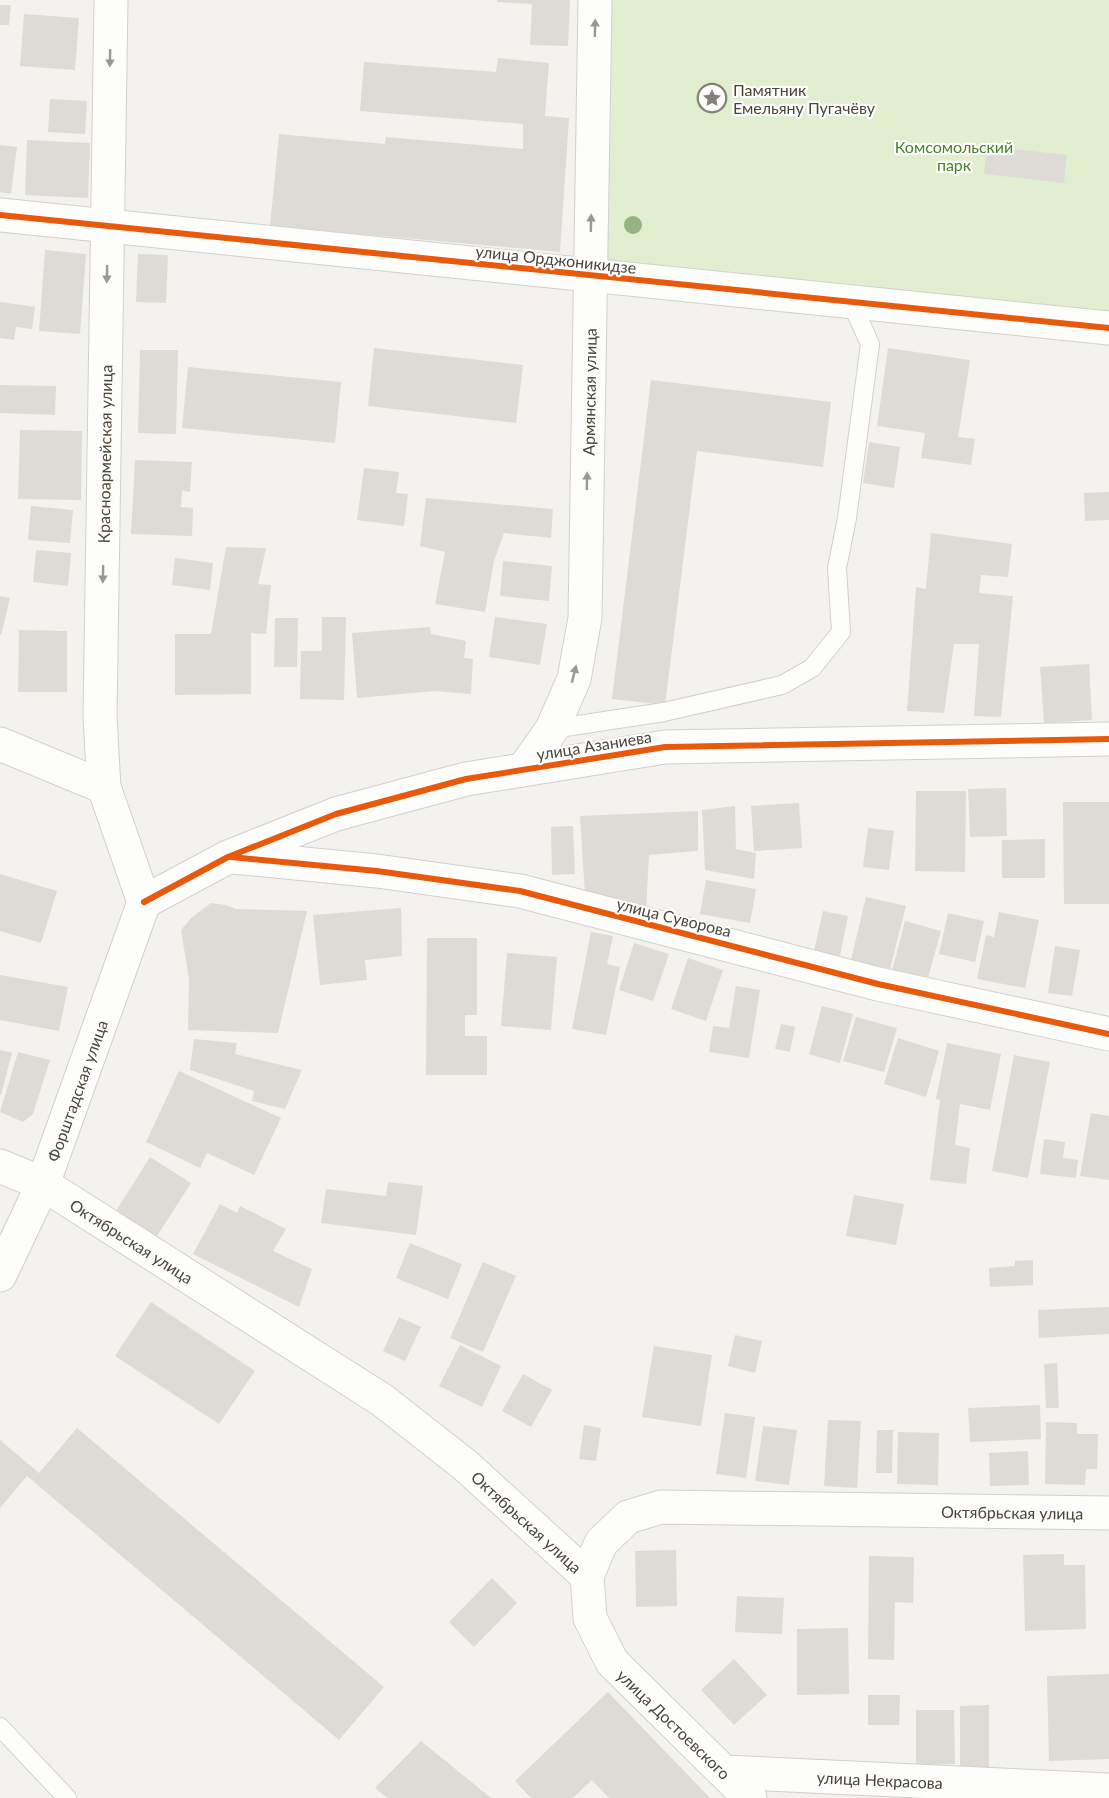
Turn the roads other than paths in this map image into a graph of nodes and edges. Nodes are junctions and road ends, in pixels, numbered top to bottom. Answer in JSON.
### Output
{"nodes":[{"id":1,"x":111,"y":0,"type":"edge"},
{"id":2,"x":596,"y":0,"type":"edge"},
{"id":3,"x":0,"y":215,"type":"edge"},
{"id":4,"x":108,"y":227,"type":"junction"},
{"id":5,"x":590,"y":276,"type":"junction"},
{"id":6,"x":851,"y":302,"type":"junction"},
{"id":7,"x":1109,"y":328,"type":"edge"},
{"id":8,"x":552,"y":729,"type":"junction"},
{"id":9,"x":1109,"y":739,"type":"edge"},
{"id":10,"x":0,"y":744,"type":"edge"},
{"id":11,"x":523,"y":770,"type":"junction"},
{"id":12,"x":104,"y":787,"type":"junction"},
{"id":13,"x":228,"y":857,"type":"junction"},
{"id":14,"x":144,"y":902,"type":"junction"},
{"id":15,"x":1109,"y":1034,"type":"edge"},
{"id":16,"x":0,"y":1166,"type":"edge"},
{"id":17,"x":44,"y":1184,"type":"junction"},
{"id":18,"x":0,"y":1275,"type":"edge"},
{"id":19,"x":1109,"y":1513,"type":"edge"},
{"id":20,"x":587,"y":1576,"type":"junction"},
{"id":21,"x":0,"y":1727,"type":"edge"},
{"id":22,"x":724,"y":1772,"type":"junction"},
{"id":23,"x":1109,"y":1790,"type":"edge"},
{"id":24,"x":67,"y":1798,"type":"edge"},
{"id":25,"x":750,"y":1798,"type":"edge"}],
"edges":[{"from":1,"to":4,"type":"street","name":"Красноармейская улица","one_way":true},
{"from":5,"to":2,"type":"street","name":"Армянская улица","one_way":true},
{"from":3,"to":4,"type":"street","name":"улица Орджоникидзе"},
{"from":4,"to":5,"type":"street","name":"улица Орджоникидзе"},
{"from":4,"to":12,"type":"street","name":"Красноармейская улица","one_way":true},
{"from":5,"to":6,"type":"street","name":"улица Орджоникидзе"},
{"from":8,"to":5,"type":"street","name":"Армянская улица","one_way":true},
{"from":6,"to":7,"type":"street","name":"улица Орджоникидзе"},
{"from":6,"to":8,"type":"lane"},
{"from":8,"to":11,"type":"street","name":"Армянская улица"},
{"from":9,"to":11,"type":"street","name":"улица Азаниева"},
{"from":10,"to":12,"type":"street"},
{"from":11,"to":13,"type":"street","name":"улица Азаниева"},
{"from":12,"to":14,"type":"street","name":"Красноармейская улица"},
{"from":13,"to":14,"type":"street","name":"улица Азаниева"},
{"from":13,"to":15,"type":"street","name":"улица Суворова"},
{"from":14,"to":17,"type":"street","name":"Форштадская улица"},
{"from":16,"to":17,"type":"street","name":"Октябрьская улица"},
{"from":17,"to":18,"type":"street","name":"Форштадская улица"},
{"from":17,"to":20,"type":"street","name":"Октябрьская улица"},
{"from":19,"to":20,"type":"street","name":"Октябрьская улица"},
{"from":20,"to":22,"type":"street","name":"улица Достоевского"},
{"from":21,"to":24,"type":"lane"},
{"from":22,"to":23,"type":"street","name":"улица Некрасова"},
{"from":22,"to":25,"type":"street","name":"улица Достоевского"}]}
